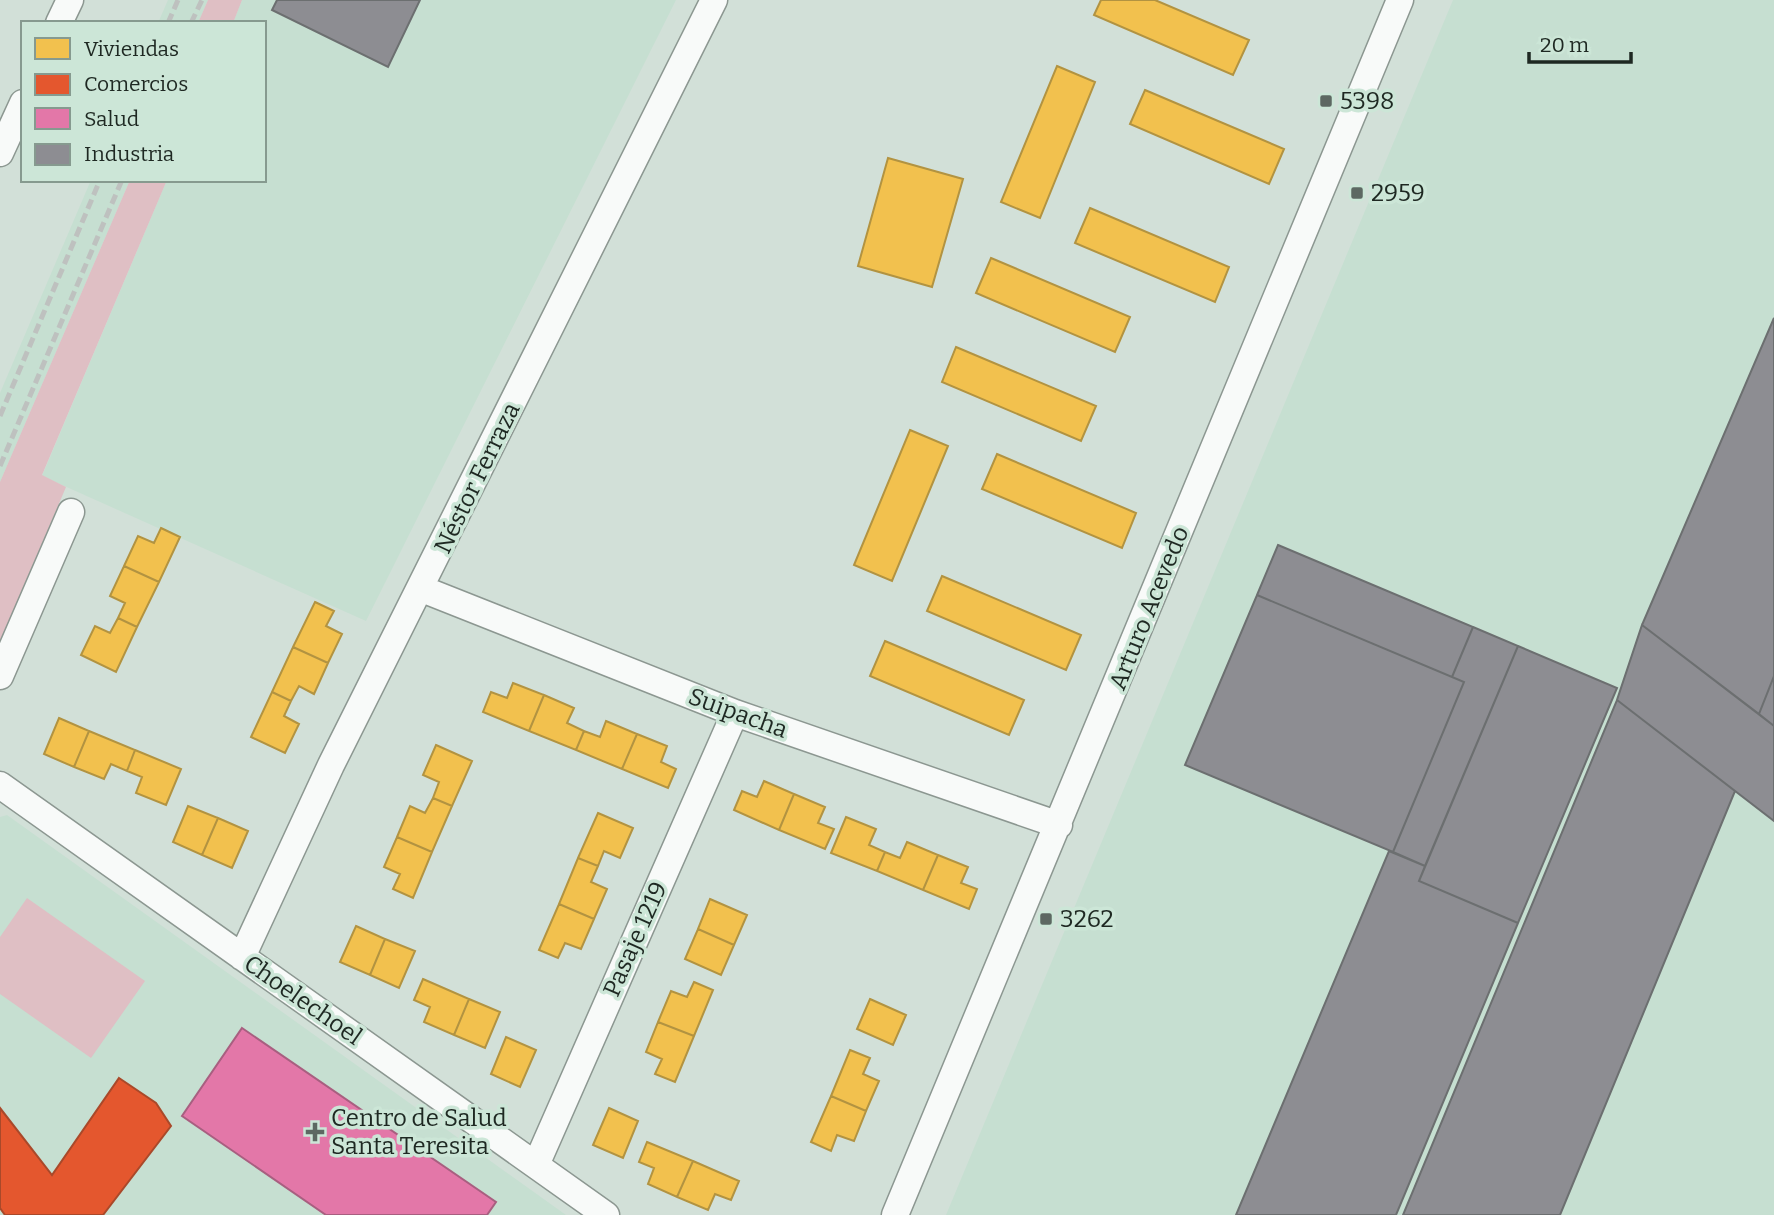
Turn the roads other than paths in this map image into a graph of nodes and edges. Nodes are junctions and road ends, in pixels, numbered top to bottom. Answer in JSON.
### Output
{"nodes":[{"id":1,"x":70,"y":0,"type":"edge"},
{"id":2,"x":714,"y":0,"type":"edge"},
{"id":3,"x":1400,"y":0,"type":"edge"},
{"id":4,"x":60,"y":21,"type":"edge"},
{"id":5,"x":21,"y":107,"type":"edge"},
{"id":6,"x":0,"y":153,"type":"edge"},
{"id":7,"x":71,"y":512,"type":"dead end"},
{"id":8,"x":422,"y":589,"type":"junction"},
{"id":9,"x":0,"y":676,"type":"edge"},
{"id":10,"x":735,"y":713,"type":"junction"},
{"id":11,"x":0,"y":785,"type":"edge"},
{"id":12,"x":1059,"y":825,"type":"junction"},
{"id":13,"x":242,"y":957,"type":"junction"},
{"id":14,"x":536,"y":1165,"type":"junction"},
{"id":15,"x":606,"y":1215,"type":"edge"},
{"id":16,"x":895,"y":1215,"type":"edge"}],
"edges":[{"from":1,"to":4,"type":"street"},
{"from":2,"to":8,"type":"street","name":"Néstor Ferraza"},
{"from":3,"to":12,"type":"street","name":"Arturo Acevedo"},
{"from":5,"to":6,"type":"street"},
{"from":7,"to":9,"type":"street"},
{"from":8,"to":10,"type":"street","name":"Suipacha"},
{"from":8,"to":13,"type":"street","name":"Néstor Ferraza"},
{"from":10,"to":12,"type":"street","name":"Suipacha"},
{"from":10,"to":14,"type":"street","name":"Pasaje 1219"},
{"from":11,"to":13,"type":"street","name":"Choelechoel"},
{"from":12,"to":16,"type":"street","name":"Arturo Acevedo"},
{"from":13,"to":14,"type":"street","name":"Choelechoel"},
{"from":14,"to":15,"type":"street","name":"Choelechoel"}]}
